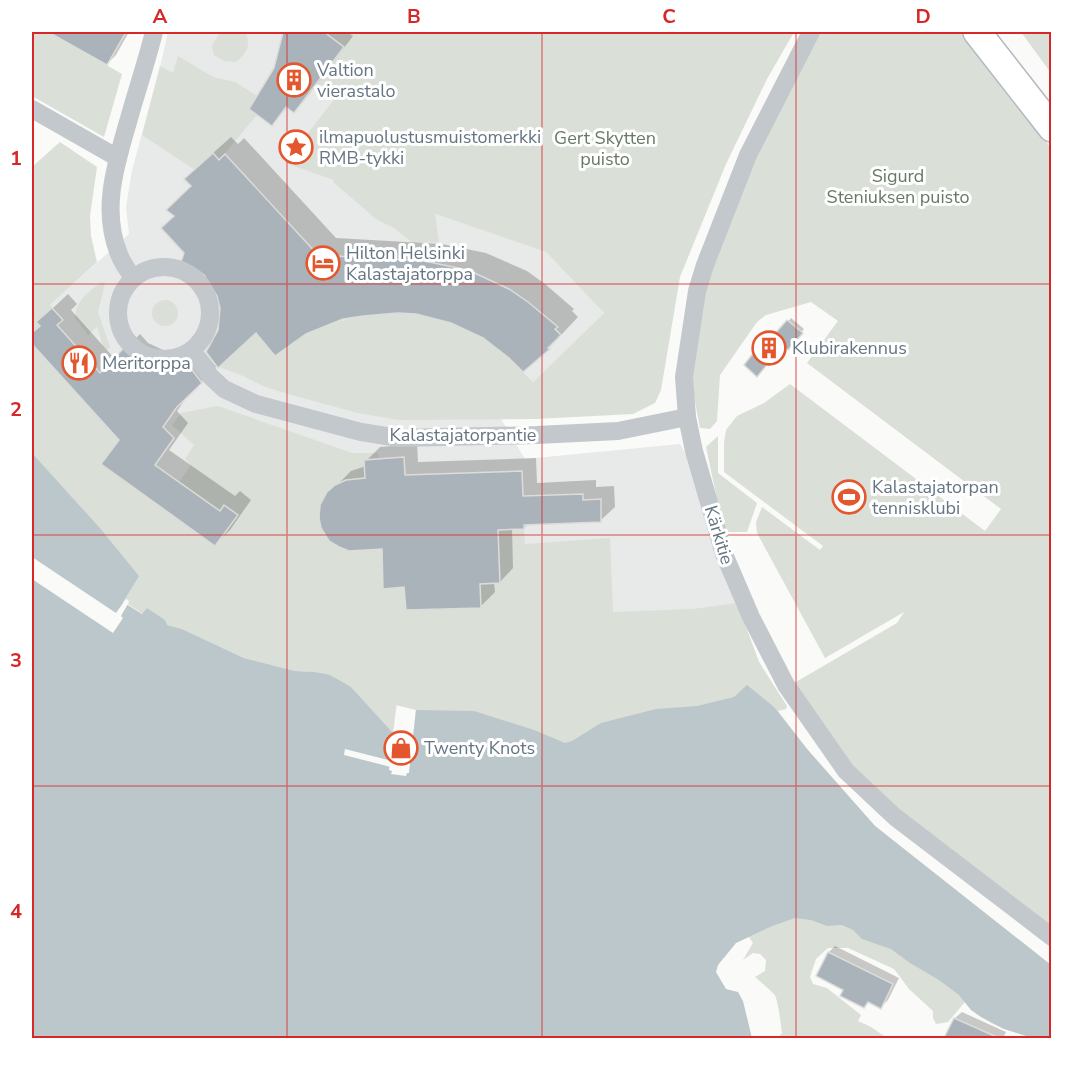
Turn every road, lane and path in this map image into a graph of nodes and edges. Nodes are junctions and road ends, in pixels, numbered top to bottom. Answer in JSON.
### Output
{"nodes":[{"id":1,"x":154,"y":32,"type":"edge"},
{"id":2,"x":811,"y":32,"type":"edge"},
{"id":3,"x":977,"y":32,"type":"edge"},
{"id":4,"x":32,"y":109,"type":"edge"},
{"id":5,"x":1052,"y":128,"type":"edge"},
{"id":6,"x":117,"y":158,"type":"junction"},
{"id":7,"x":133,"y":278,"type":"junction"},
{"id":8,"x":192,"y":351,"type":"junction"},
{"id":9,"x":687,"y":417,"type":"junction"},
{"id":10,"x":1052,"y":937,"type":"edge"}],
"edges":[{"from":1,"to":6,"type":"street"},
{"from":2,"to":9,"type":"street","name":"Kärkitie"},
{"from":3,"to":5,"type":"main road"},
{"from":4,"to":6,"type":"street"},
{"from":6,"to":7,"type":"street"},
{"from":7,"to":8,"type":"street"},
{"from":7,"to":8,"type":"street"},
{"from":8,"to":9,"type":"street","name":"Kalastajatorpantie"},
{"from":9,"to":10,"type":"street","name":"Kärkitie"}]}
